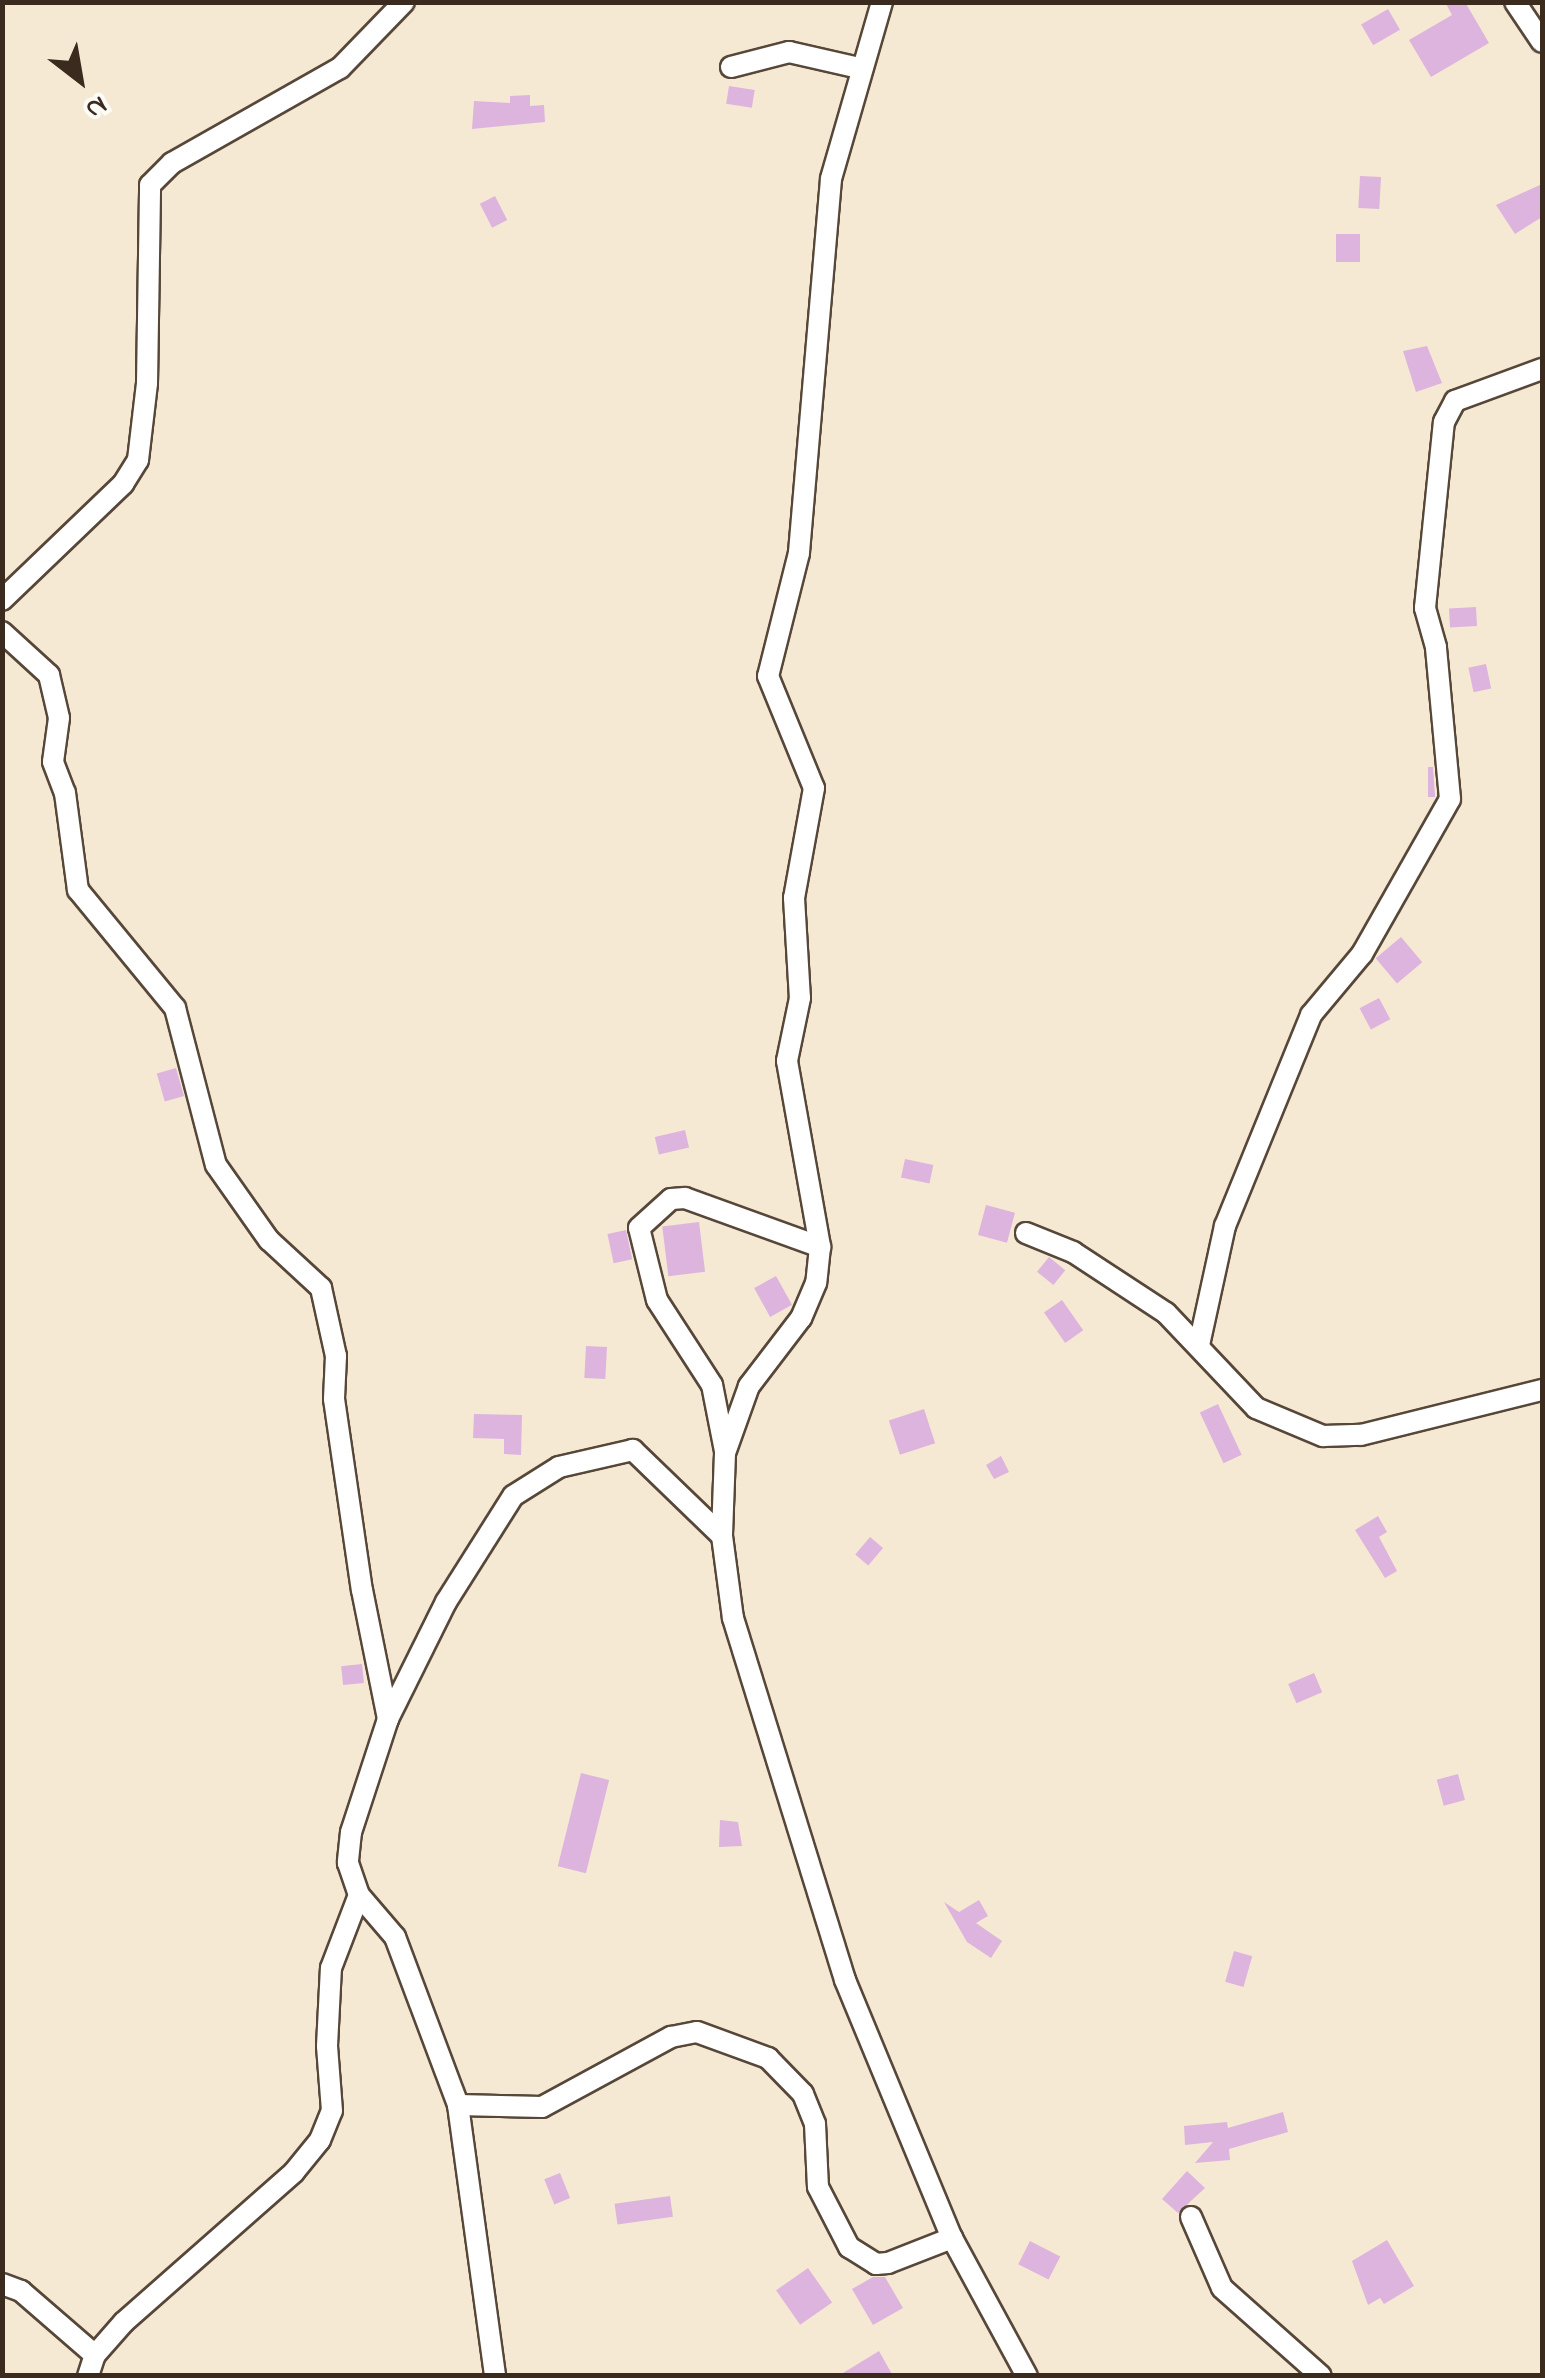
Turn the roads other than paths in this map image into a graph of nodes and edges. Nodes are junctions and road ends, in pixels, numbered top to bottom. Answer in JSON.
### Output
{"nodes":[{"id":1,"x":404,"y":2,"type":"edge"},
{"id":2,"x":882,"y":2,"type":"edge"},
{"id":3,"x":1516,"y":2,"type":"edge"},
{"id":4,"x":1542,"y":42,"type":"edge"},
{"id":5,"x":731,"y":67,"type":"dead end"},
{"id":6,"x":859,"y":68,"type":"junction"},
{"id":7,"x":1542,"y":368,"type":"edge"},
{"id":8,"x":2,"y":600,"type":"edge"},
{"id":9,"x":2,"y":632,"type":"edge"},
{"id":10,"x":1026,"y":1233,"type":"dead end"},
{"id":11,"x":820,"y":1247,"type":"junction"},
{"id":12,"x":1199,"y":1345,"type":"junction"},
{"id":13,"x":1542,"y":1390,"type":"edge"},
{"id":14,"x":725,"y":1454,"type":"junction"},
{"id":15,"x":722,"y":1536,"type":"junction"},
{"id":16,"x":388,"y":1719,"type":"junction"},
{"id":17,"x":359,"y":1895,"type":"junction"},
{"id":18,"x":458,"y":2105,"type":"junction"},
{"id":19,"x":1192,"y":2218,"type":"dead end"},
{"id":20,"x":952,"y":2238,"type":"junction"},
{"id":21,"x":2,"y":2284,"type":"edge"},
{"id":22,"x":92,"y":2365,"type":"edge"},
{"id":23,"x":495,"y":2376,"type":"edge"},
{"id":24,"x":1027,"y":2376,"type":"edge"},
{"id":25,"x":1321,"y":2376,"type":"edge"}],
"edges":[{"from":1,"to":8,"type":"street"},
{"from":2,"to":6,"type":"street"},
{"from":3,"to":4,"type":"street"},
{"from":5,"to":6,"type":"street"},
{"from":6,"to":11,"type":"street"},
{"from":7,"to":12,"type":"street"},
{"from":9,"to":16,"type":"street"},
{"from":10,"to":12,"type":"street"},
{"from":11,"to":14,"type":"street"},
{"from":11,"to":14,"type":"street"},
{"from":12,"to":13,"type":"street"},
{"from":14,"to":15,"type":"street"},
{"from":15,"to":16,"type":"street"},
{"from":15,"to":20,"type":"street"},
{"from":16,"to":17,"type":"street"},
{"from":17,"to":18,"type":"street"},
{"from":17,"to":22,"type":"street"},
{"from":18,"to":20,"type":"street"},
{"from":18,"to":23,"type":"street"},
{"from":19,"to":25,"type":"street"},
{"from":20,"to":24,"type":"street"},
{"from":21,"to":22,"type":"street"}]}
